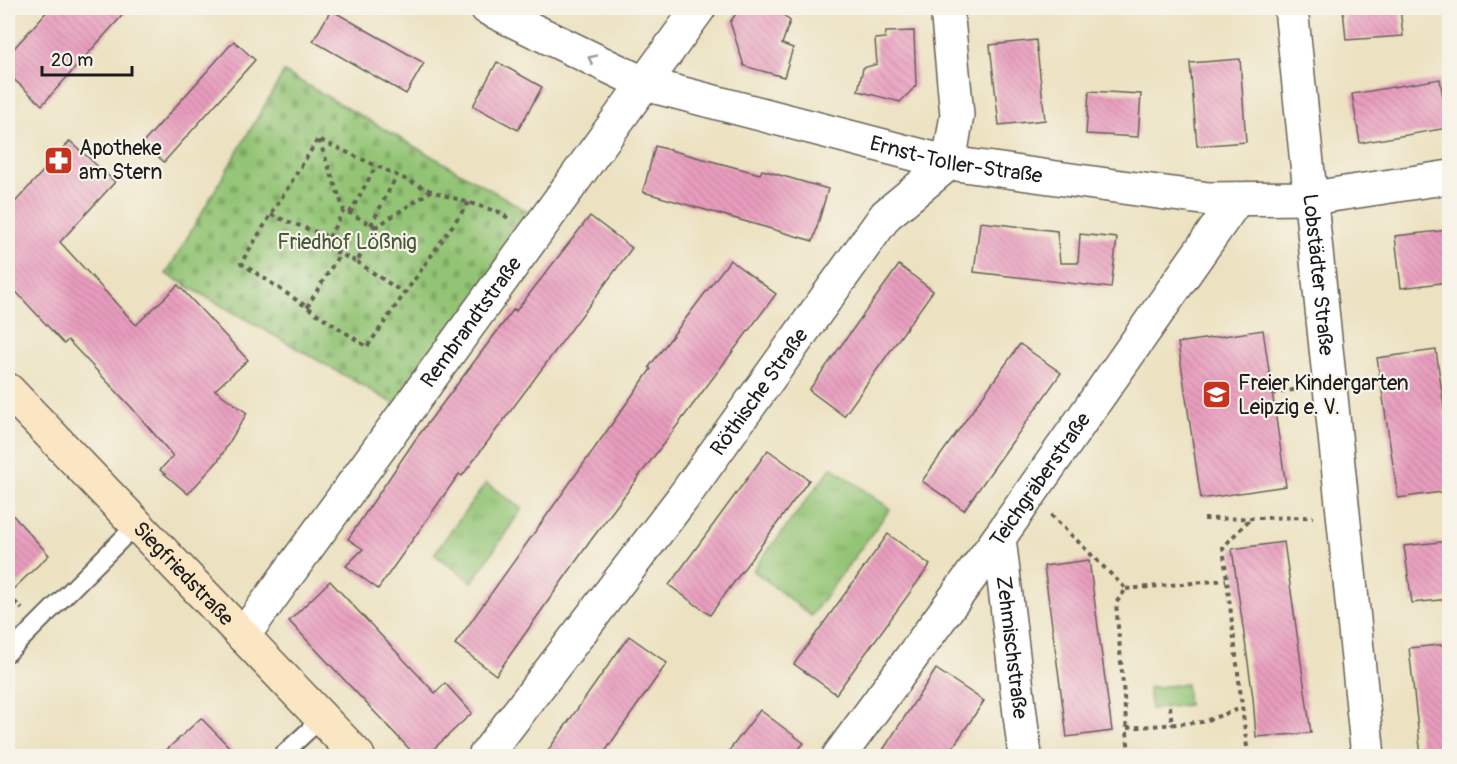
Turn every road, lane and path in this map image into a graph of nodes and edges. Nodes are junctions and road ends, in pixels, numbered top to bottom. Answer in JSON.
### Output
{"nodes":[{"id":1,"x":487,"y":8,"type":"edge"},
{"id":2,"x":699,"y":8,"type":"edge"},
{"id":3,"x":947,"y":8,"type":"edge"},
{"id":4,"x":1291,"y":8,"type":"edge"},
{"id":5,"x":645,"y":84,"type":"junction"},
{"id":6,"x":318,"y":139,"type":"junction"},
{"id":7,"x":949,"y":163,"type":"junction"},
{"id":8,"x":376,"y":166,"type":"junction"},
{"id":9,"x":397,"y":175,"type":"junction"},
{"id":10,"x":1449,"y":177,"type":"edge"},
{"id":11,"x":431,"y":191,"type":"junction"},
{"id":12,"x":1312,"y":198,"type":"junction"},
{"id":13,"x":1237,"y":199,"type":"junction"},
{"id":14,"x":469,"y":202,"type":"junction"},
{"id":15,"x":344,"y":210,"type":"junction"},
{"id":16,"x":499,"y":212,"type":"dead end"},
{"id":17,"x":350,"y":213,"type":"junction"},
{"id":18,"x":271,"y":215,"type":"junction"},
{"id":19,"x":370,"y":225,"type":"junction"},
{"id":20,"x":375,"y":227,"type":"junction"},
{"id":21,"x":329,"y":237,"type":"junction"},
{"id":22,"x":339,"y":255,"type":"junction"},
{"id":23,"x":357,"y":262,"type":"junction"},
{"id":24,"x":405,"y":294,"type":"junction"},
{"id":25,"x":307,"y":307,"type":"junction"},
{"id":26,"x":1301,"y":389,"type":"dead end"},
{"id":27,"x":8,"y":390,"type":"edge"},
{"id":28,"x":1272,"y":394,"type":"dead end"},
{"id":29,"x":1030,"y":493,"type":"junction"},
{"id":30,"x":1344,"y":517,"type":"junction"},
{"id":31,"x":1204,"y":519,"type":"dead end"},
{"id":32,"x":1251,"y":519,"type":"junction"},
{"id":33,"x":136,"y":525,"type":"junction"},
{"id":34,"x":999,"y":538,"type":"junction"},
{"id":35,"x":1226,"y":580,"type":"junction"},
{"id":36,"x":1126,"y":590,"type":"junction"},
{"id":37,"x":243,"y":636,"type":"junction"},
{"id":38,"x":8,"y":653,"type":"edge"},
{"id":39,"x":1170,"y":706,"type":"dead end"},
{"id":40,"x":1242,"y":708,"type":"junction"},
{"id":41,"x":322,"y":718,"type":"junction"},
{"id":42,"x":1172,"y":726,"type":"junction"},
{"id":43,"x":1127,"y":728,"type":"junction"},
{"id":44,"x":281,"y":756,"type":"edge"},
{"id":45,"x":358,"y":756,"type":"edge"},
{"id":46,"x":485,"y":756,"type":"edge"},
{"id":47,"x":840,"y":756,"type":"edge"},
{"id":48,"x":1024,"y":756,"type":"edge"},
{"id":49,"x":1129,"y":756,"type":"edge"},
{"id":50,"x":1248,"y":756,"type":"edge"},
{"id":51,"x":1368,"y":756,"type":"edge"}],
"edges":[{"from":5,"to":1,"type":"street","name":"Ernst-Toller-Straße","one_way":true},
{"from":2,"to":5,"type":"street","name":"Rembrandtstraße"},
{"from":3,"to":7,"type":"street"},
{"from":4,"to":12,"type":"street","name":"Lobstädter Straße"},
{"from":5,"to":7,"type":"street","name":"Ernst-Toller-Straße"},
{"from":5,"to":37,"type":"street","name":"Rembrandtstraße"},
{"from":6,"to":8,"type":"path"},
{"from":6,"to":15,"type":"path"},
{"from":6,"to":18,"type":"path"},
{"from":7,"to":13,"type":"street","name":"Ernst-Toller-Straße"},
{"from":7,"to":46,"type":"street","name":"Röthische Straße"},
{"from":8,"to":9,"type":"path"},
{"from":8,"to":17,"type":"path"},
{"from":9,"to":11,"type":"path"},
{"from":9,"to":19,"type":"path"},
{"from":10,"to":12,"type":"street","name":"Ernst-Toller-Straße"},
{"from":11,"to":14,"type":"path"},
{"from":11,"to":20,"type":"path"},
{"from":12,"to":13,"type":"street","name":"Ernst-Toller-Straße"},
{"from":12,"to":30,"type":"street","name":"Lobstädter Straße"},
{"from":13,"to":29,"type":"street","name":"Teichgräberstraße"},
{"from":14,"to":16,"type":"path"},
{"from":14,"to":24,"type":"path"},
{"from":15,"to":17,"type":"path"},
{"from":15,"to":21,"type":"path"},
{"from":17,"to":19,"type":"path"},
{"from":18,"to":21,"type":"path"},
{"from":18,"to":25,"type":"path"},
{"from":19,"to":20,"type":"path"},
{"from":20,"to":23,"type":"path"},
{"from":21,"to":22,"type":"path"},
{"from":22,"to":23,"type":"path"},
{"from":22,"to":25,"type":"path"},
{"from":23,"to":24,"type":"path"},
{"from":24,"to":25,"type":"path"},
{"from":26,"to":28,"type":"path"},
{"from":27,"to":33,"type":"main road","name":"Siegfriedstraße"},
{"from":29,"to":34,"type":"street","name":"Teichgräberstraße"},
{"from":29,"to":36,"type":"path"},
{"from":30,"to":32,"type":"path"},
{"from":30,"to":51,"type":"street","name":"Lobstädter Straße"},
{"from":31,"to":32,"type":"path"},
{"from":32,"to":35,"type":"path"},
{"from":33,"to":37,"type":"main road","name":"Siegfriedstraße"},
{"from":33,"to":38,"type":"lane"},
{"from":34,"to":47,"type":"street","name":"Teichgräberstraße"},
{"from":34,"to":48,"type":"street","name":"Zehmischstraße"},
{"from":35,"to":36,"type":"path"},
{"from":35,"to":40,"type":"path"},
{"from":36,"to":43,"type":"path"},
{"from":37,"to":41,"type":"main road","name":"Siegfriedstraße"},
{"from":39,"to":42,"type":"path"},
{"from":40,"to":42,"type":"path"},
{"from":40,"to":50,"type":"path"},
{"from":41,"to":44,"type":"lane"},
{"from":41,"to":45,"type":"main road","name":"Siegfriedstraße"},
{"from":42,"to":43,"type":"path"},
{"from":43,"to":49,"type":"path"}]}
